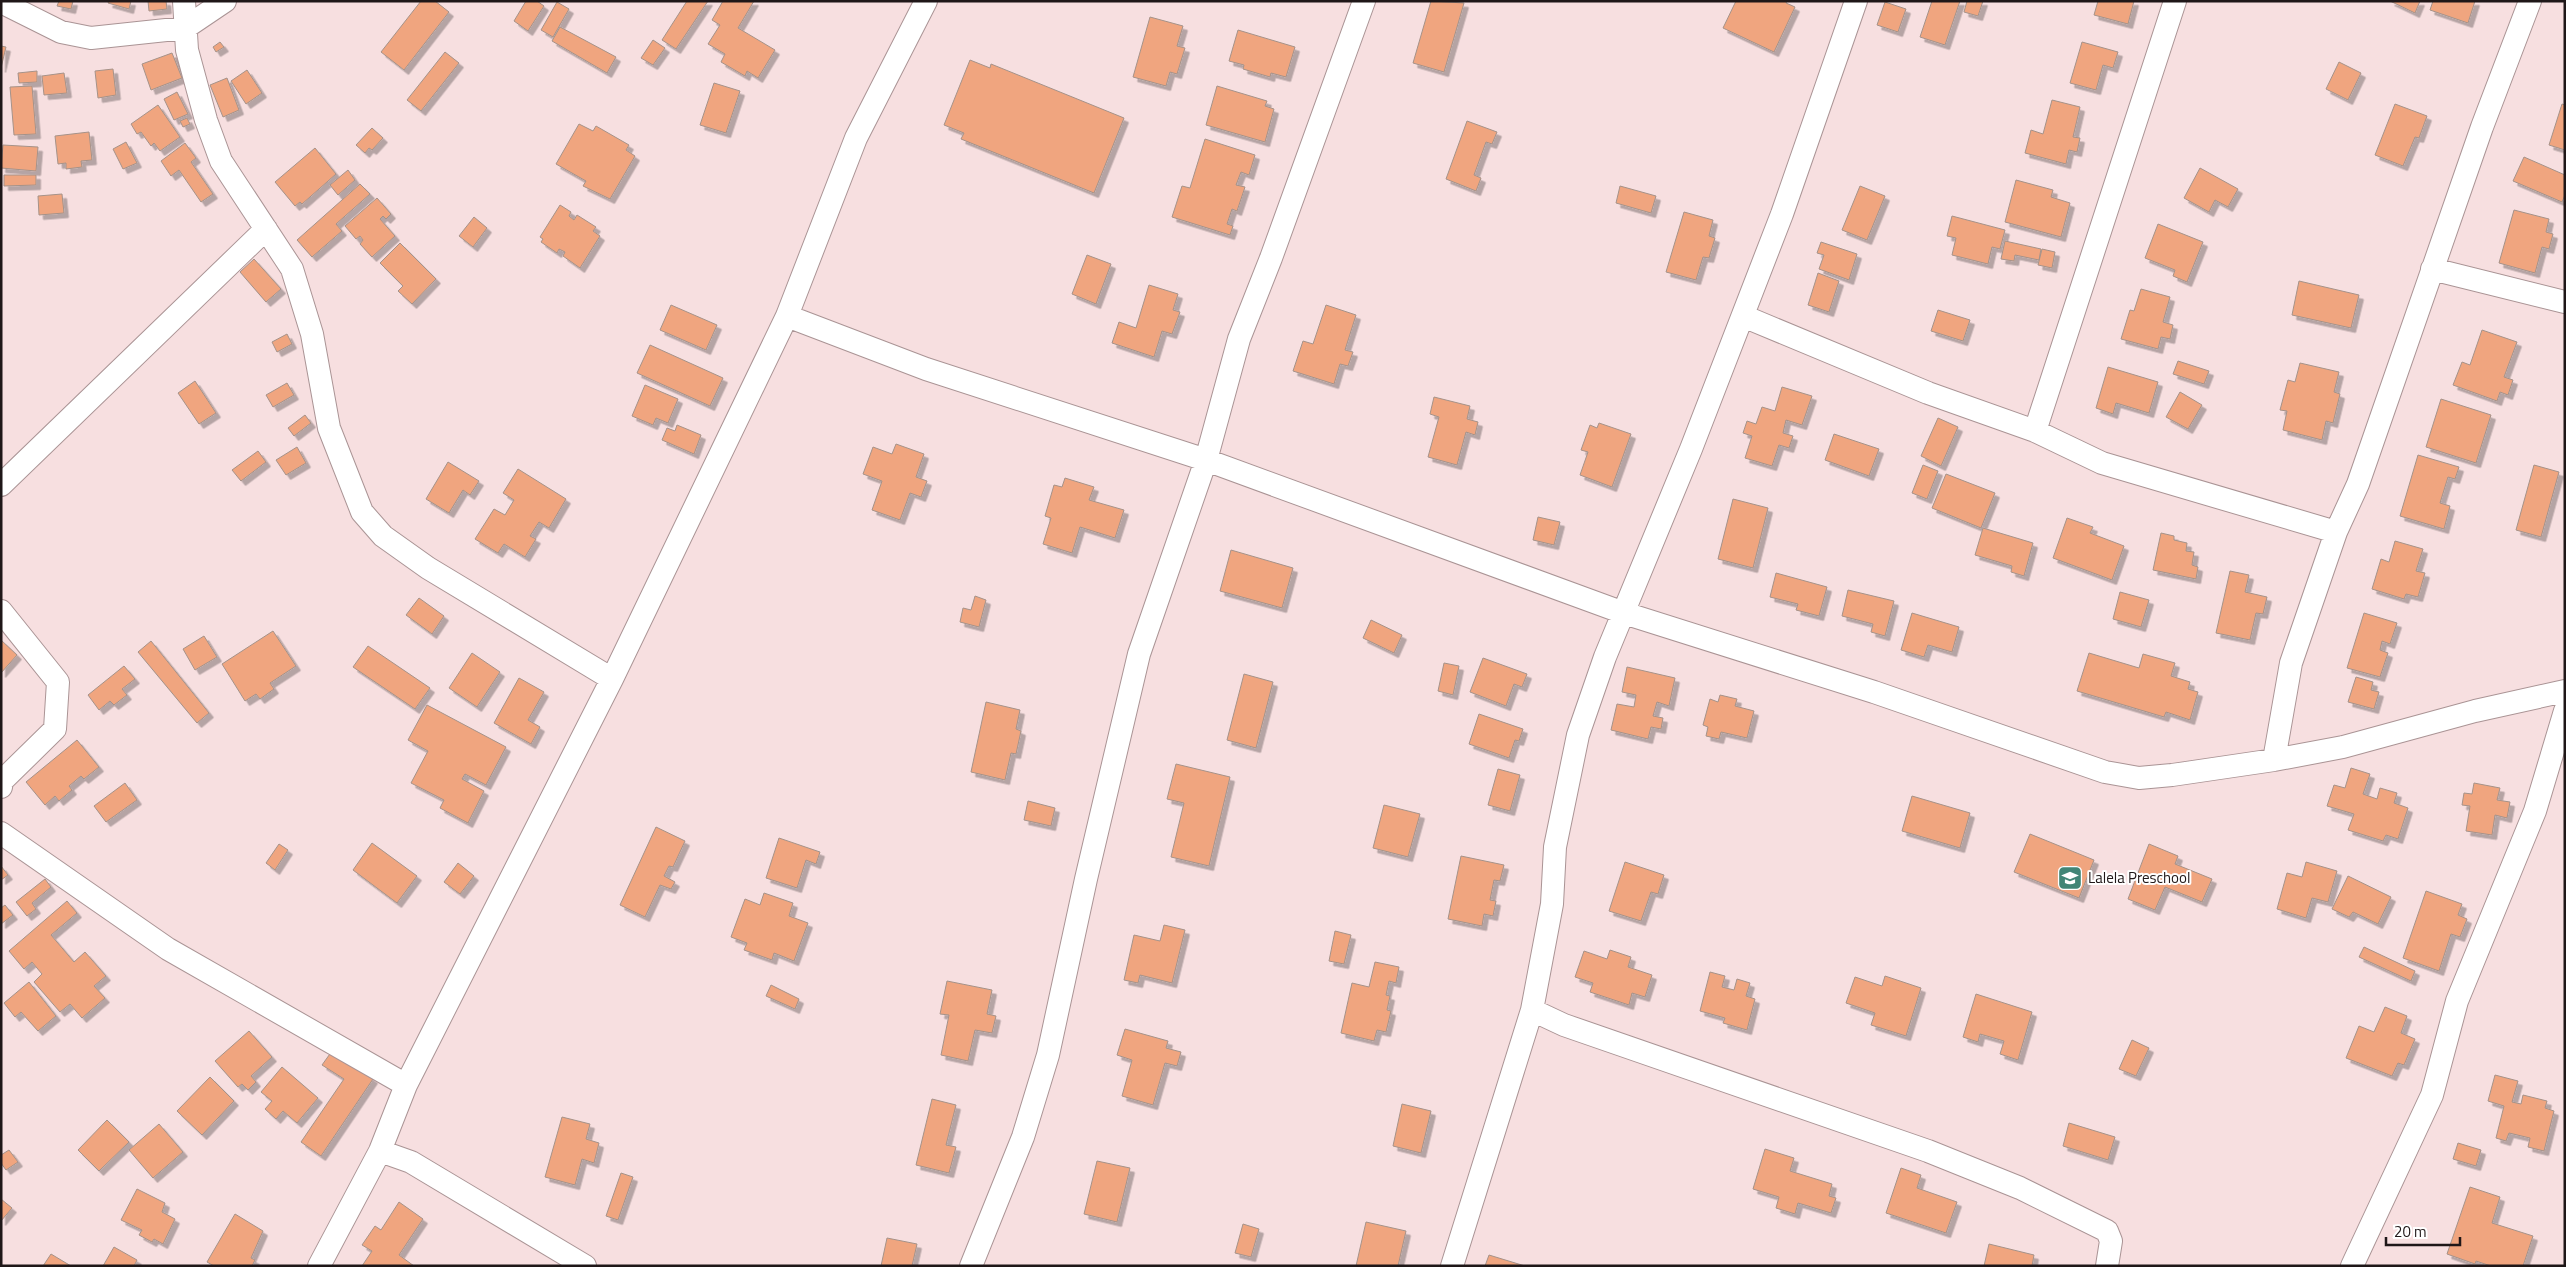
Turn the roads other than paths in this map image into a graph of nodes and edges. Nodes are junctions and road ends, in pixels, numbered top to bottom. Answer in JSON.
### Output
{"nodes":[{"id":1,"x":184,"y":1,"type":"edge"},
{"id":2,"x":225,"y":1,"type":"edge"},
{"id":3,"x":926,"y":1,"type":"edge"},
{"id":4,"x":1364,"y":1,"type":"edge"},
{"id":5,"x":1856,"y":1,"type":"edge"},
{"id":6,"x":2175,"y":1,"type":"edge"},
{"id":7,"x":2530,"y":1,"type":"edge"},
{"id":8,"x":1,"y":2,"type":"edge"},
{"id":9,"x":185,"y":28,"type":"junction"},
{"id":10,"x":266,"y":229,"type":"junction"},
{"id":11,"x":2432,"y":269,"type":"junction"},
{"id":12,"x":2565,"y":302,"type":"edge"},
{"id":13,"x":787,"y":316,"type":"junction"},
{"id":14,"x":1743,"y":316,"type":"junction"},
{"id":15,"x":2035,"y":431,"type":"junction"},
{"id":16,"x":1206,"y":460,"type":"junction"},
{"id":17,"x":1,"y":485,"type":"edge"},
{"id":18,"x":2336,"y":532,"type":"junction"},
{"id":19,"x":1,"y":611,"type":"edge"},
{"id":20,"x":1624,"y":613,"type":"junction"},
{"id":21,"x":612,"y":679,"type":"junction"},
{"id":22,"x":2565,"y":691,"type":"edge"},
{"id":23,"x":2565,"y":711,"type":"edge"},
{"id":24,"x":2274,"y":760,"type":"junction"},
{"id":25,"x":1,"y":787,"type":"edge"},
{"id":26,"x":1,"y":833,"type":"edge"},
{"id":27,"x":1532,"y":1010,"type":"junction"},
{"id":28,"x":406,"y":1085,"type":"junction"},
{"id":29,"x":380,"y":1151,"type":"junction"},
{"id":30,"x":319,"y":1266,"type":"edge"},
{"id":31,"x":584,"y":1266,"type":"edge"},
{"id":32,"x":971,"y":1266,"type":"edge"},
{"id":33,"x":1452,"y":1266,"type":"edge"},
{"id":34,"x":2107,"y":1266,"type":"edge"},
{"id":35,"x":2352,"y":1266,"type":"edge"}],
"edges":[{"from":1,"to":9,"type":"street"},
{"from":2,"to":9,"type":"street"},
{"from":3,"to":13,"type":"street"},
{"from":4,"to":16,"type":"street"},
{"from":5,"to":14,"type":"street"},
{"from":6,"to":15,"type":"street"},
{"from":7,"to":11,"type":"street"},
{"from":8,"to":9,"type":"street"},
{"from":9,"to":10,"type":"street"},
{"from":10,"to":17,"type":"street"},
{"from":10,"to":21,"type":"street"},
{"from":11,"to":12,"type":"street"},
{"from":11,"to":18,"type":"street"},
{"from":13,"to":16,"type":"street"},
{"from":13,"to":21,"type":"street"},
{"from":14,"to":15,"type":"street"},
{"from":14,"to":20,"type":"street"},
{"from":15,"to":18,"type":"street"},
{"from":16,"to":20,"type":"street"},
{"from":16,"to":32,"type":"street"},
{"from":18,"to":24,"type":"street"},
{"from":19,"to":25,"type":"street"},
{"from":20,"to":24,"type":"street"},
{"from":20,"to":27,"type":"street"},
{"from":21,"to":28,"type":"street"},
{"from":22,"to":24,"type":"street"},
{"from":23,"to":35,"type":"street"},
{"from":26,"to":28,"type":"street"},
{"from":27,"to":33,"type":"street"},
{"from":27,"to":34,"type":"street"},
{"from":28,"to":29,"type":"street"},
{"from":29,"to":30,"type":"street"},
{"from":29,"to":31,"type":"street"}]}
